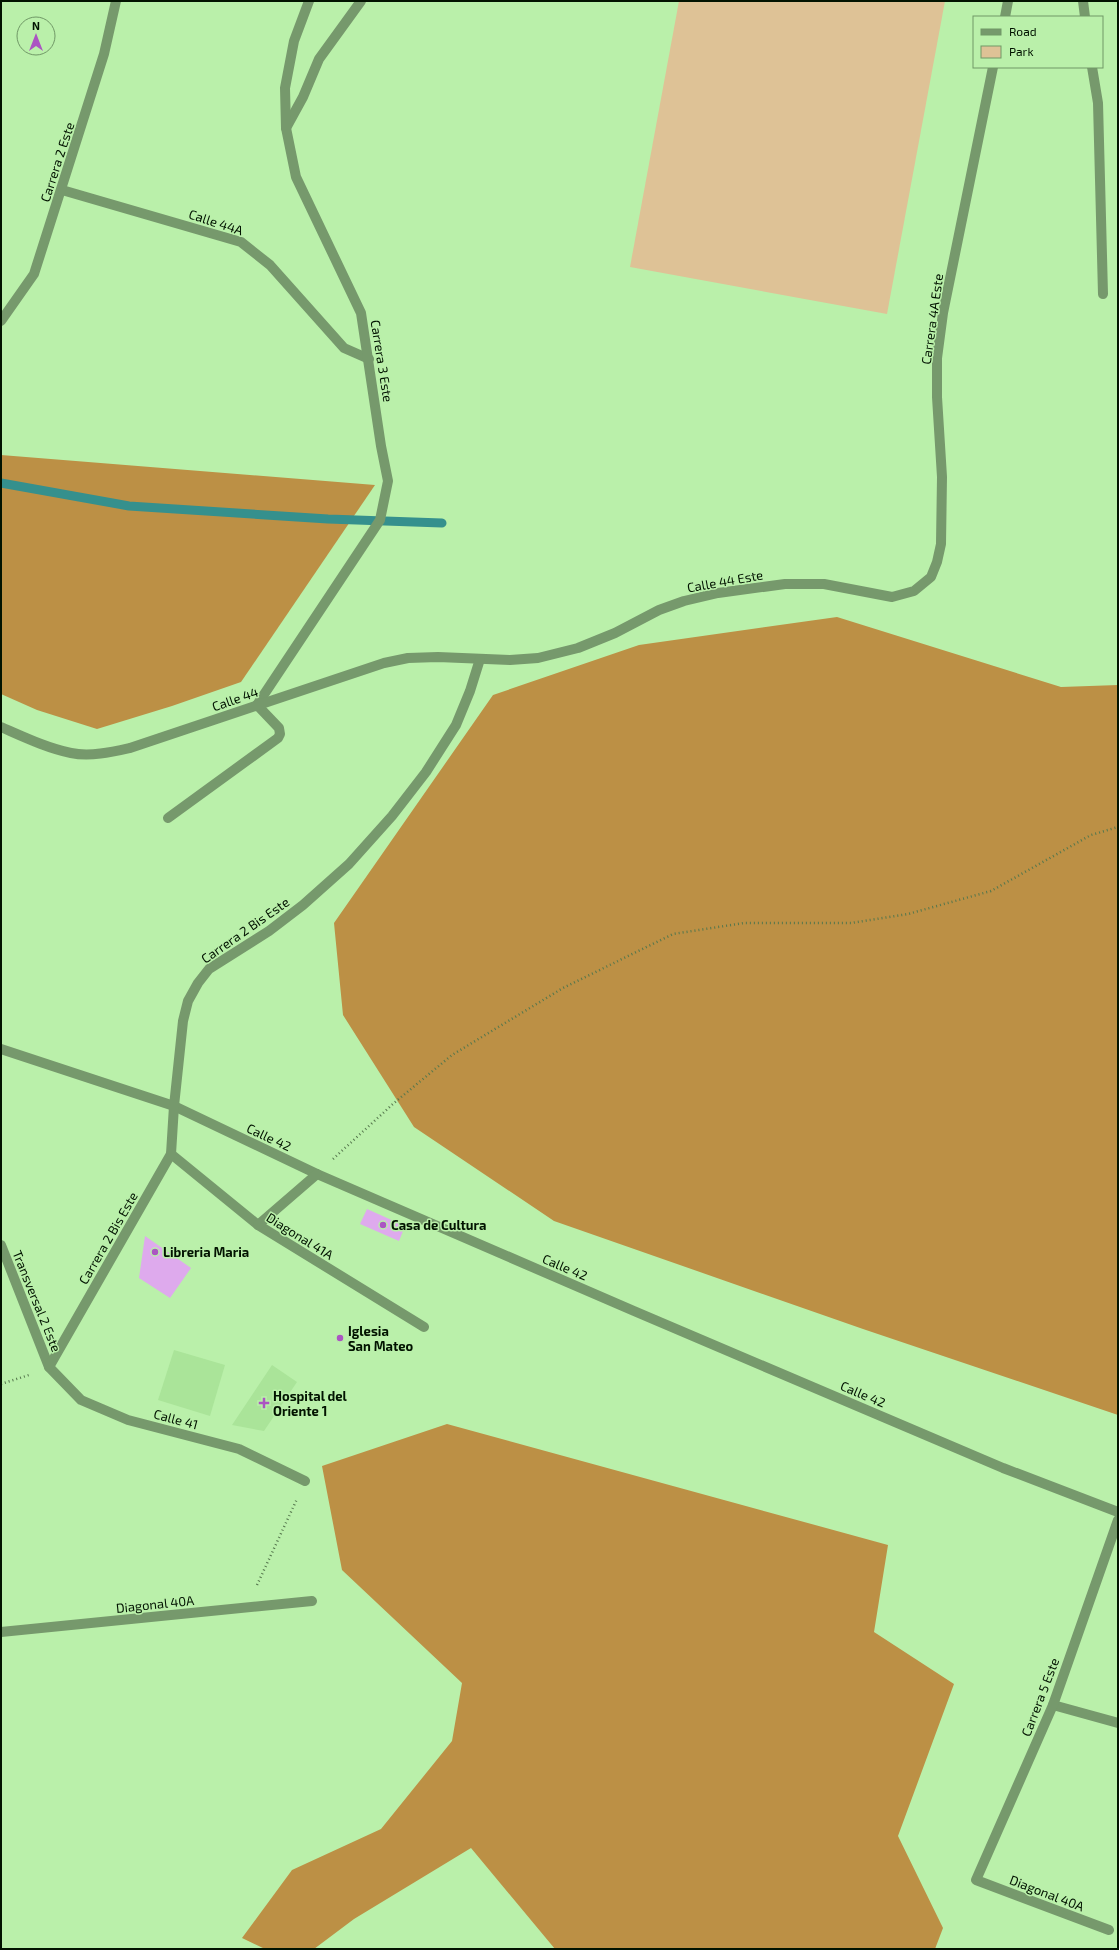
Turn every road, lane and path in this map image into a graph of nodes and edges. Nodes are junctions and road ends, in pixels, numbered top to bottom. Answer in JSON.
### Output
{"nodes":[{"id":1,"x":116,"y":1,"type":"edge"},
{"id":2,"x":309,"y":1,"type":"edge"},
{"id":3,"x":361,"y":1,"type":"edge"},
{"id":4,"x":1008,"y":1,"type":"edge"},
{"id":5,"x":1083,"y":1,"type":"edge"},
{"id":6,"x":1005,"y":16,"type":"edge"},
{"id":7,"x":1085,"y":16,"type":"edge"},
{"id":8,"x":993,"y":68,"type":"edge"},
{"id":9,"x":1092,"y":68,"type":"edge"},
{"id":10,"x":286,"y":128,"type":"junction"},
{"id":11,"x":62,"y":190,"type":"junction"},
{"id":12,"x":1103,"y":294,"type":"dead end"},
{"id":13,"x":1,"y":321,"type":"edge"},
{"id":14,"x":368,"y":359,"type":"junction"},
{"id":15,"x":931,"y":577,"type":"joint"},
{"id":16,"x":480,"y":659,"type":"junction"},
{"id":17,"x":256,"y":705,"type":"junction"},
{"id":18,"x":1,"y":727,"type":"edge"},
{"id":19,"x":168,"y":818,"type":"dead end"},
{"id":20,"x":1118,"y":827,"type":"edge"},
{"id":21,"x":1,"y":1049,"type":"edge"},
{"id":22,"x":174,"y":1106,"type":"junction"},
{"id":23,"x":171,"y":1154,"type":"junction"},
{"id":24,"x":317,"y":1174,"type":"junction"},
{"id":25,"x":258,"y":1225,"type":"junction"},
{"id":26,"x":1,"y":1245,"type":"edge"},
{"id":27,"x":424,"y":1327,"type":"dead end"},
{"id":28,"x":49,"y":1367,"type":"junction"},
{"id":29,"x":1,"y":1384,"type":"edge"},
{"id":30,"x":305,"y":1480,"type":"joint"},
{"id":31,"x":1118,"y":1512,"type":"edge"},
{"id":32,"x":1118,"y":1520,"type":"edge"},
{"id":33,"x":312,"y":1601,"type":"dead end"},
{"id":34,"x":247,"y":1608,"type":"junction"},
{"id":35,"x":1,"y":1632,"type":"edge"},
{"id":36,"x":1053,"y":1705,"type":"junction"},
{"id":37,"x":1118,"y":1723,"type":"edge"},
{"id":38,"x":976,"y":1880,"type":"joint"},
{"id":39,"x":1109,"y":1930,"type":"dead end"}],
"edges":[{"from":1,"to":11,"type":"street","name":"Carrera 2 Este"},
{"from":2,"to":10,"type":"street","name":"Carrera 3 Este"},
{"from":3,"to":10,"type":"street"},
{"from":4,"to":6,"type":"street"},
{"from":5,"to":7,"type":"street"},
{"from":8,"to":15,"type":"street","name":"Carrera 4A Este"},
{"from":9,"to":12,"type":"street"},
{"from":10,"to":14,"type":"street","name":"Carrera 3 Este"},
{"from":11,"to":13,"type":"street","name":"Carrera 2 Este"},
{"from":11,"to":14,"type":"street","name":"Calle 44A"},
{"from":14,"to":17,"type":"street","name":"Carrera 3 Este"},
{"from":15,"to":16,"type":"street","name":"Calle 44 Este"},
{"from":16,"to":17,"type":"street","name":"Calle 44"},
{"from":16,"to":22,"type":"street","name":"Carrera 2 Bis Este"},
{"from":17,"to":18,"type":"street","name":"Calle 44"},
{"from":17,"to":19,"type":"street"},
{"from":20,"to":24,"type":"path"},
{"from":21,"to":22,"type":"street","name":"Calle 42"},
{"from":22,"to":23,"type":"street","name":"Carrera 2 Bis Este"},
{"from":22,"to":24,"type":"street","name":"Calle 42"},
{"from":23,"to":25,"type":"street","name":"Diagonal 41A"},
{"from":23,"to":28,"type":"street","name":"Carrera 2 Bis Este"},
{"from":24,"to":25,"type":"street"},
{"from":24,"to":31,"type":"street","name":"Calle 42"},
{"from":25,"to":27,"type":"street","name":"Diagonal 41A"},
{"from":26,"to":28,"type":"street","name":"Transversal 2 Este"},
{"from":28,"to":29,"type":"path"},
{"from":28,"to":30,"type":"street","name":"Calle 41"},
{"from":30,"to":34,"type":"path"},
{"from":32,"to":36,"type":"street","name":"Carrera 5 Este"},
{"from":33,"to":34,"type":"street","name":"Diagonal 40A"},
{"from":34,"to":35,"type":"street","name":"Diagonal 40A"},
{"from":36,"to":37,"type":"street"},
{"from":36,"to":38,"type":"street","name":"Carrera 5 Este"},
{"from":38,"to":39,"type":"street","name":"Diagonal 40A"}]}
